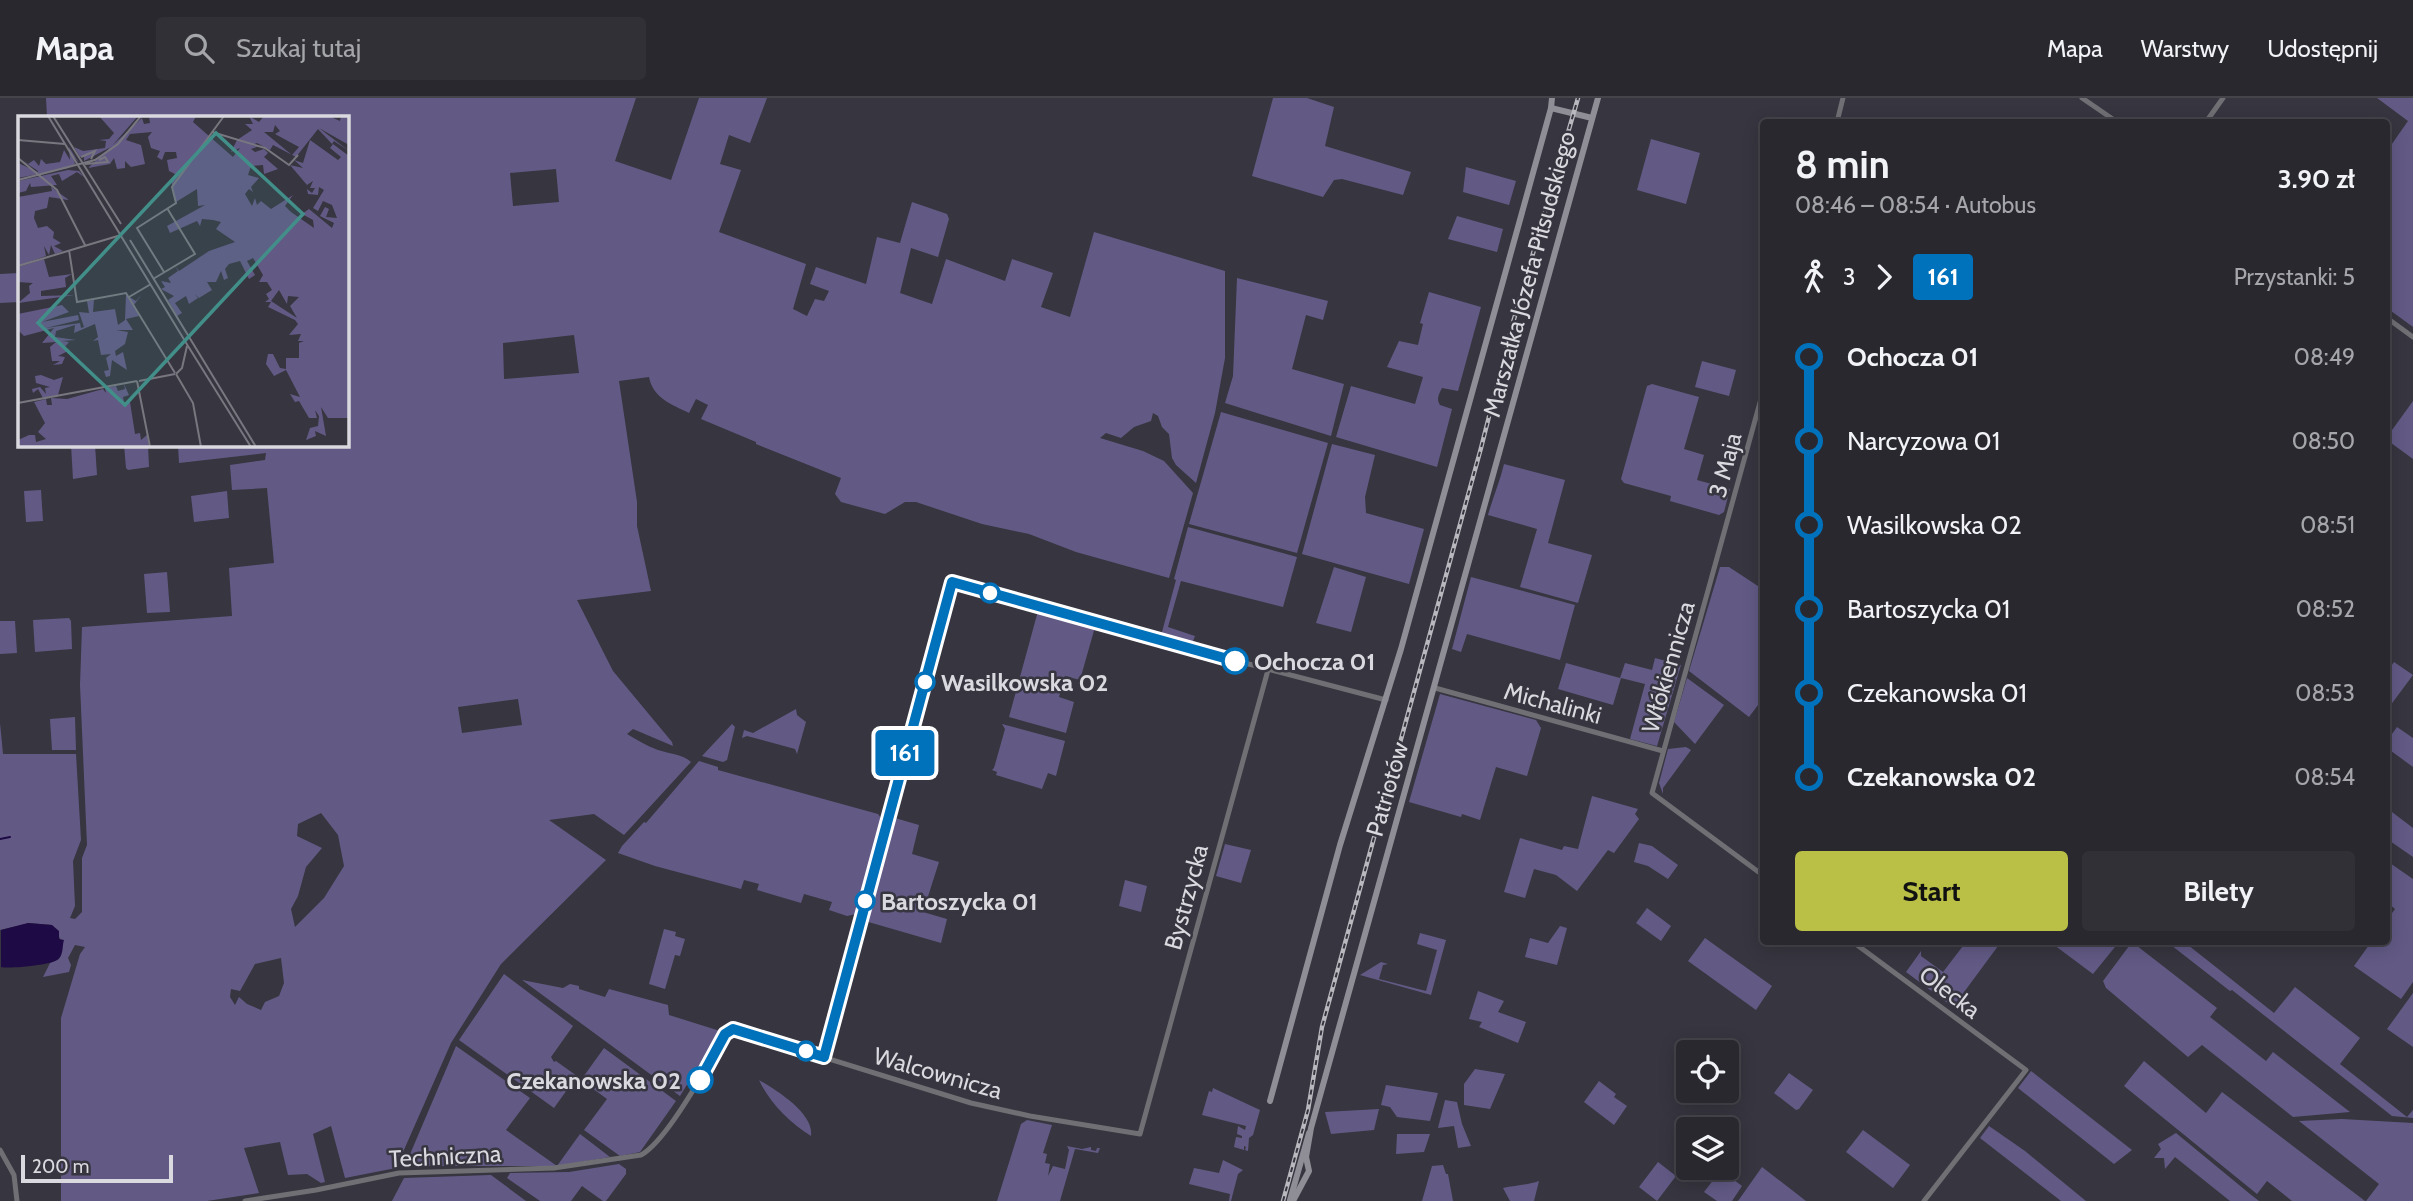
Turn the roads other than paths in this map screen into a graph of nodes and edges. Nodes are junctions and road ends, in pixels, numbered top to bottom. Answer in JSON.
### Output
{"nodes":[{"id":1,"x":1552,"y":98,"type":"edge"},
{"id":2,"x":1598,"y":98,"type":"edge"},
{"id":3,"x":1843,"y":98,"type":"edge"},
{"id":4,"x":2082,"y":98,"type":"edge"},
{"id":5,"x":2223,"y":98,"type":"edge"},
{"id":6,"x":1551,"y":108,"type":"junction"},
{"id":7,"x":1592,"y":118,"type":"junction"},
{"id":8,"x":1838,"y":119,"type":"edge"},
{"id":9,"x":2113,"y":119,"type":"edge"},
{"id":10,"x":2209,"y":119,"type":"edge"},
{"id":11,"x":2390,"y":320,"type":"edge"},
{"id":12,"x":2413,"y":337,"type":"edge"},
{"id":13,"x":1760,"y":403,"type":"edge"},
{"id":14,"x":1498,"y":460,"type":"joint"},
{"id":15,"x":1720,"y":551,"type":"joint"},
{"id":16,"x":1268,"y":670,"type":"junction"},
{"id":17,"x":1435,"y":688,"type":"junction"},
{"id":18,"x":1386,"y":700,"type":"junction"},
{"id":19,"x":1662,"y":751,"type":"junction"},
{"id":20,"x":1760,"y":873,"type":"edge"},
{"id":21,"x":1857,"y":945,"type":"edge"},
{"id":22,"x":824,"y":1057,"type":"junction"},
{"id":23,"x":1270,"y":1101,"type":"dead end"},
{"id":24,"x":1311,"y":1128,"type":"junction"},
{"id":25,"x":1140,"y":1134,"type":"joint"},
{"id":26,"x":0,"y":1150,"type":"edge"},
{"id":27,"x":648,"y":1151,"type":"joint"},
{"id":28,"x":1299,"y":1162,"type":"junction"},
{"id":29,"x":1307,"y":1163,"type":"junction"},
{"id":30,"x":1296,"y":1175,"type":"junction"},
{"id":31,"x":1306,"y":1176,"type":"junction"},
{"id":32,"x":1294,"y":1200,"type":"edge"},
{"id":33,"x":17,"y":1201,"type":"edge"},
{"id":34,"x":245,"y":1201,"type":"edge"},
{"id":35,"x":1924,"y":1201,"type":"edge"}],
"edges":[{"from":1,"to":6,"type":"main road","name":"Patriotów"},
{"from":2,"to":7,"type":"main road","name":"Marszałka Józefa Piłsudskiego"},
{"from":3,"to":8,"type":"street"},
{"from":4,"to":9,"type":"street"},
{"from":5,"to":10,"type":"street"},
{"from":6,"to":7,"type":"main road"},
{"from":6,"to":18,"type":"main road","name":"Patriotów"},
{"from":7,"to":14,"type":"main road","name":"Marszałka Józefa Piłsudskiego"},
{"from":11,"to":12,"type":"street"},
{"from":13,"to":15,"type":"street","name":"3 Maja"},
{"from":14,"to":17,"type":"main road","name":"Patriotów"},
{"from":15,"to":19,"type":"street","name":"Włókiennicza"},
{"from":16,"to":18,"type":"street"},
{"from":16,"to":22,"type":"street"},
{"from":16,"to":25,"type":"street","name":"Bystrzycka"},
{"from":17,"to":19,"type":"street","name":"Michalinki"},
{"from":17,"to":24,"type":"main road","name":"Patriotów"},
{"from":18,"to":23,"type":"main road","name":"Patriotów"},
{"from":19,"to":20,"type":"street","name":"Włókiennicza"},
{"from":21,"to":35,"type":"street","name":"Olecka"},
{"from":22,"to":25,"type":"street","name":"Walcownicza"},
{"from":22,"to":27,"type":"street","name":"Walcownicza"},
{"from":24,"to":28,"type":"main road","name":"Patriotów"},
{"from":24,"to":29,"type":"main road","name":"Patriotów"},
{"from":26,"to":33,"type":"street"},
{"from":27,"to":34,"type":"street","name":"Techniczna"},
{"from":28,"to":29,"type":"main road"},
{"from":28,"to":30,"type":"main road","name":"Patriotów"},
{"from":29,"to":31,"type":"main road","name":"Patriotów"},
{"from":30,"to":31,"type":"main road"},
{"from":30,"to":32,"type":"main road"},
{"from":31,"to":32,"type":"main road"}]}
